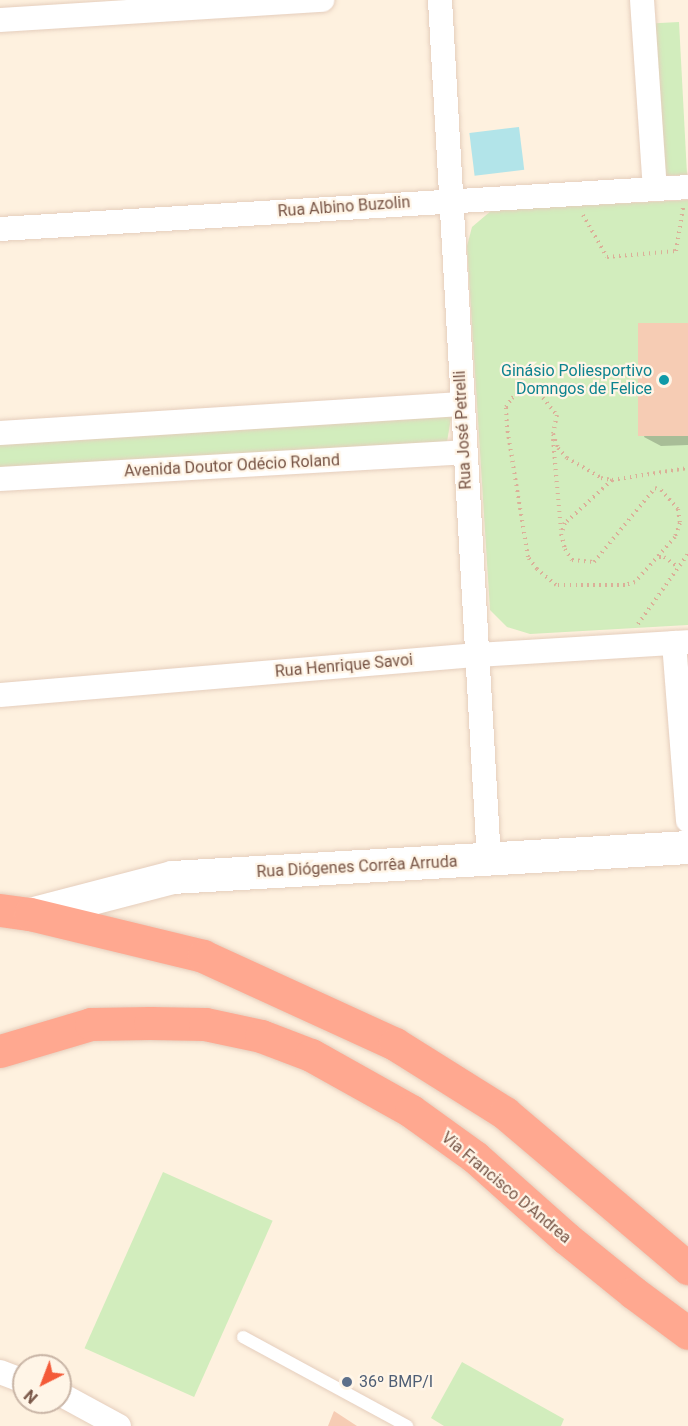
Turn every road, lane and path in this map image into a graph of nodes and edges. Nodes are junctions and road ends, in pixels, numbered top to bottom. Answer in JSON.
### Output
{"nodes":[{"id":1,"x":322,"y":0,"type":"edge"},
{"id":2,"x":440,"y":0,"type":"edge"},
{"id":3,"x":642,"y":0,"type":"edge"},
{"id":4,"x":0,"y":20,"type":"edge"},
{"id":5,"x":686,"y":187,"type":"edge"},
{"id":6,"x":655,"y":189,"type":"junction"},
{"id":7,"x":573,"y":193,"type":"junction"},
{"id":8,"x":450,"y":200,"type":"junction"},
{"id":9,"x":0,"y":229,"type":"edge"},
{"id":10,"x":461,"y":404,"type":"junction"},
{"id":11,"x":0,"y":434,"type":"edge"},
{"id":12,"x":553,"y":434,"type":"junction"},
{"id":13,"x":464,"y":452,"type":"junction"},
{"id":14,"x":688,"y":468,"type":"edge"},
{"id":15,"x":0,"y":479,"type":"edge"},
{"id":16,"x":612,"y":480,"type":"junction"},
{"id":17,"x":561,"y":534,"type":"junction"},
{"id":18,"x":688,"y":554,"type":"edge"},
{"id":19,"x":659,"y":556,"type":"junction"},
{"id":20,"x":678,"y":567,"type":"junction"},
{"id":21,"x":681,"y":643,"type":"edge"},
{"id":22,"x":622,"y":646,"type":"junction"},
{"id":23,"x":477,"y":655,"type":"junction"},
{"id":24,"x":0,"y":695,"type":"edge"},
{"id":25,"x":688,"y":820,"type":"edge"},
{"id":26,"x":688,"y":848,"type":"edge"},
{"id":27,"x":489,"y":859,"type":"junction"},
{"id":28,"x":15,"y":912,"type":"edge"},
{"id":29,"x":0,"y":1051,"type":"edge"},
{"id":30,"x":688,"y":1268,"type":"edge"},
{"id":31,"x":688,"y":1333,"type":"edge"},
{"id":32,"x":243,"y":1337,"type":"dead end"},
{"id":33,"x":72,"y":1401,"type":"edge"},
{"id":34,"x":119,"y":1426,"type":"edge"},
{"id":35,"x":407,"y":1426,"type":"edge"}],
"edges":[{"from":1,"to":4,"type":"street"},
{"from":2,"to":8,"type":"street","name":"Rua José Petrelli"},
{"from":3,"to":6,"type":"street"},
{"from":5,"to":6,"type":"street","name":"Rua Albino Buzolin"},
{"from":5,"to":7,"type":"path"},
{"from":6,"to":7,"type":"street","name":"Rua Albino Buzolin"},
{"from":7,"to":8,"type":"street","name":"Rua Albino Buzolin"},
{"from":8,"to":9,"type":"street","name":"Rua Albino Buzolin"},
{"from":8,"to":10,"type":"street","name":"Rua José Petrelli"},
{"from":10,"to":11,"type":"street"},
{"from":10,"to":13,"type":"street","name":"Rua José Petrelli"},
{"from":12,"to":16,"type":"path"},
{"from":12,"to":17,"type":"path"},
{"from":12,"to":19,"type":"path"},
{"from":13,"to":15,"type":"street","name":"Avenida Doutor Odécio Roland"},
{"from":13,"to":23,"type":"street","name":"Rua José Petrelli"},
{"from":14,"to":16,"type":"path"},
{"from":16,"to":17,"type":"path"},
{"from":17,"to":19,"type":"path"},
{"from":18,"to":20,"type":"path"},
{"from":19,"to":20,"type":"path"},
{"from":20,"to":22,"type":"path"},
{"from":21,"to":22,"type":"street","name":"Rua Henrique Savoi"},
{"from":21,"to":25,"type":"street"},
{"from":22,"to":23,"type":"street","name":"Rua Henrique Savoi"},
{"from":23,"to":24,"type":"street","name":"Rua Henrique Savoi"},
{"from":23,"to":27,"type":"street","name":"Rua José Petrelli"},
{"from":26,"to":27,"type":"street","name":"Rua Diógenes Corrêa Arruda"},
{"from":27,"to":28,"type":"street","name":"Rua Diógenes Corrêa Arruda"},
{"from":28,"to":30,"type":"highway"},
{"from":29,"to":31,"type":"highway","name":"Via Francisco D'Andrea"},
{"from":32,"to":35,"type":"lane"},
{"from":33,"to":34,"type":"street"}]}
